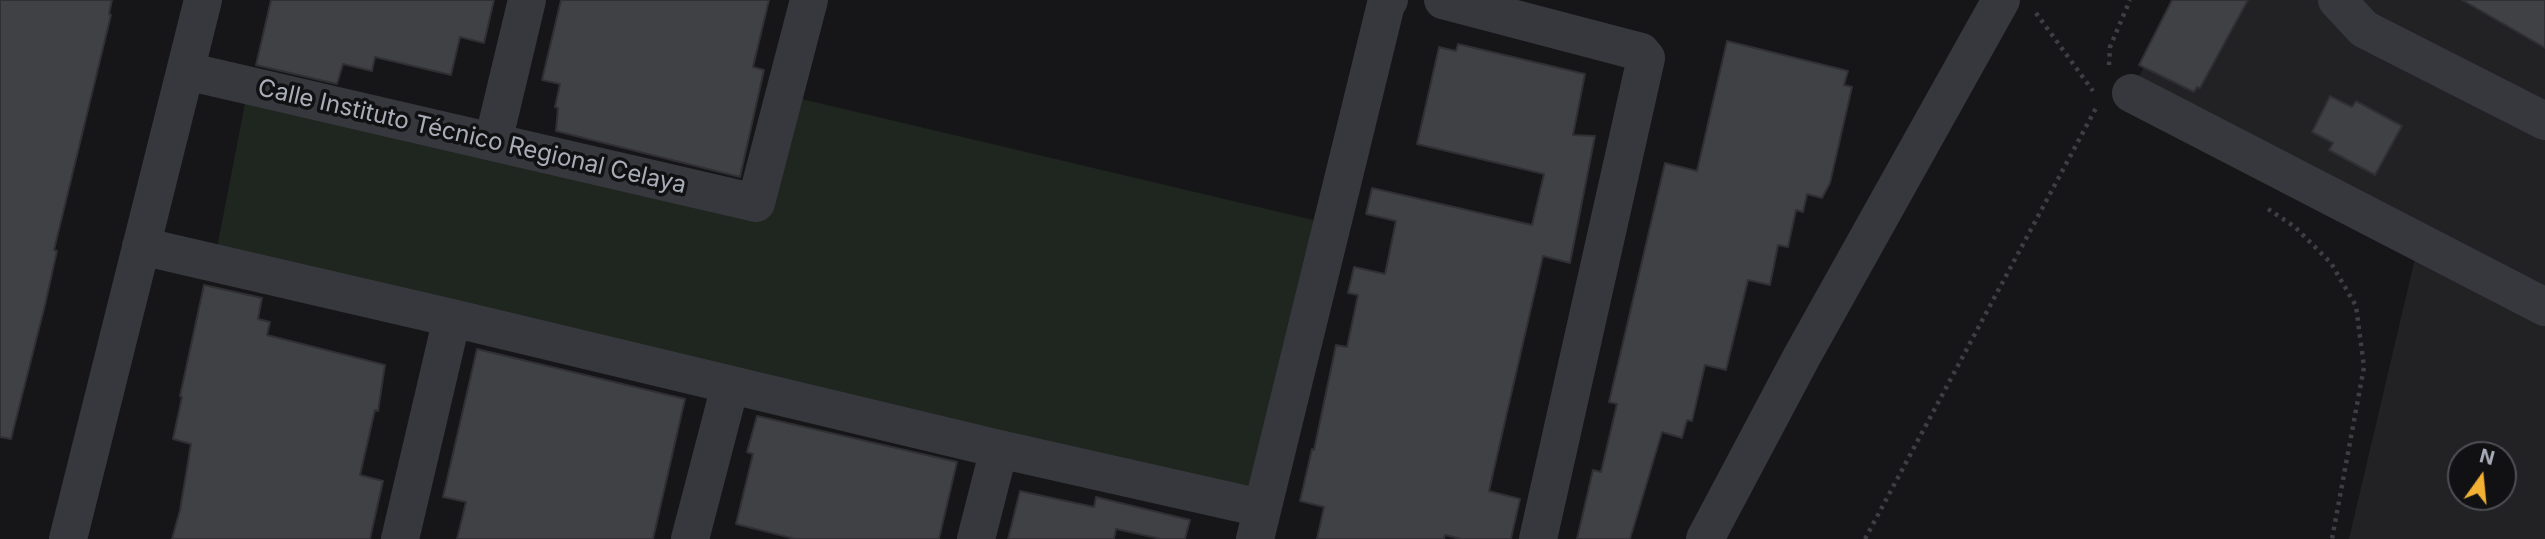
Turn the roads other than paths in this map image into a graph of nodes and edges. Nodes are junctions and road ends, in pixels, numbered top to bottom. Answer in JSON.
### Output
{"nodes":[{"id":1,"x":203,"y":0,"type":"edge"},
{"id":2,"x":527,"y":0,"type":"edge"},
{"id":3,"x":808,"y":0,"type":"edge"},
{"id":4,"x":1390,"y":0,"type":"edge"},
{"id":5,"x":1443,"y":0,"type":"edge"},
{"id":6,"x":2337,"y":0,"type":"edge"},
{"id":7,"x":2018,"y":6,"type":"edge"},
{"id":8,"x":186,"y":71,"type":"junction"},
{"id":9,"x":2131,"y":93,"type":"road end"},
{"id":10,"x":2545,"y":121,"type":"edge"},
{"id":11,"x":493,"y":142,"type":"junction"},
{"id":12,"x":141,"y":246,"type":"junction"},
{"id":13,"x":2545,"y":307,"type":"edge"},
{"id":14,"x":452,"y":318,"type":"junction"},
{"id":15,"x":730,"y":386,"type":"junction"},
{"id":16,"x":999,"y":449,"type":"junction"},
{"id":17,"x":1258,"y":523,"type":"edge"},
{"id":18,"x":68,"y":539,"type":"edge"},
{"id":19,"x":400,"y":539,"type":"edge"},
{"id":20,"x":690,"y":539,"type":"edge"},
{"id":21,"x":976,"y":539,"type":"edge"},
{"id":22,"x":1538,"y":539,"type":"edge"},
{"id":23,"x":1704,"y":539,"type":"edge"}],
"edges":[{"from":1,"to":8,"type":"street"},
{"from":2,"to":11,"type":"street"},
{"from":3,"to":11,"type":"street","name":"Calle Instituto Técnico Regional Celaya"},
{"from":4,"to":17,"type":"street"},
{"from":5,"to":22,"type":"street"},
{"from":6,"to":10,"type":"street"},
{"from":7,"to":23,"type":"street"},
{"from":8,"to":11,"type":"street","name":"Calle Instituto Técnico Regional Celaya"},
{"from":8,"to":12,"type":"street"},
{"from":9,"to":13,"type":"street"},
{"from":12,"to":14,"type":"street"},
{"from":12,"to":18,"type":"street"},
{"from":14,"to":15,"type":"street"},
{"from":14,"to":19,"type":"street"},
{"from":15,"to":16,"type":"street"},
{"from":15,"to":20,"type":"street"},
{"from":16,"to":17,"type":"street"},
{"from":16,"to":21,"type":"street"}]}
